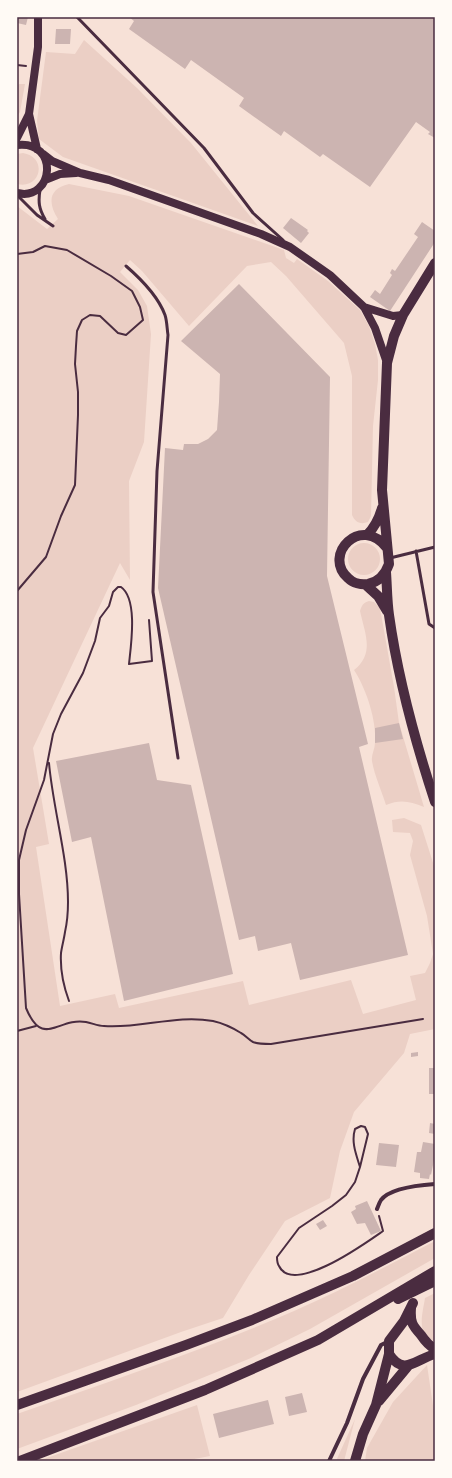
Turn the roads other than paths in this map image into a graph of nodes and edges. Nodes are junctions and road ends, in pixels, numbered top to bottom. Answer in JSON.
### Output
{"nodes":[{"id":1,"x":38,"y":17,"type":"edge"},
{"id":2,"x":77,"y":17,"type":"edge"},
{"id":3,"x":29,"y":114,"type":"junction"},
{"id":4,"x":17,"y":138,"type":"edge"},
{"id":5,"x":17,"y":145,"type":"edge"},
{"id":6,"x":40,"y":152,"type":"junction"},
{"id":7,"x":80,"y":173,"type":"junction"},
{"id":8,"x":43,"y":183,"type":"junction"},
{"id":9,"x":17,"y":194,"type":"edge"},
{"id":10,"x":46,"y":221,"type":"junction"},
{"id":11,"x":53,"y":226,"type":"dead end"},
{"id":12,"x":290,"y":247,"type":"junction"},
{"id":13,"x":435,"y":263,"type":"edge"},
{"id":14,"x":126,"y":266,"type":"dead end"},
{"id":15,"x":364,"y":307,"type":"junction"},
{"id":16,"x":403,"y":315,"type":"junction"},
{"id":17,"x":387,"y":363,"type":"junction"},
{"id":18,"x":383,"y":502,"type":"junction"},
{"id":19,"x":367,"y":535,"type":"junction"},
{"id":20,"x":435,"y":547,"type":"edge"},
{"id":21,"x":416,"y":551,"type":"junction"},
{"id":22,"x":388,"y":553,"type":"junction"},
{"id":23,"x":386,"y":572,"type":"junction"},
{"id":24,"x":366,"y":584,"type":"junction"},
{"id":25,"x":389,"y":615,"type":"junction"},
{"id":26,"x":435,"y":628,"type":"edge"},
{"id":27,"x":178,"y":758,"type":"dead end"},
{"id":28,"x":435,"y":802,"type":"edge"},
{"id":29,"x":435,"y":1184,"type":"edge"},
{"id":30,"x":377,"y":1209,"type":"road end"},
{"id":31,"x":435,"y":1229,"type":"edge"},
{"id":32,"x":435,"y":1233,"type":"edge"},
{"id":33,"x":417,"y":1242,"type":"junction"},
{"id":34,"x":435,"y":1271,"type":"edge"},
{"id":35,"x":435,"y":1281,"type":"edge"},
{"id":36,"x":352,"y":1319,"type":"junction"},
{"id":37,"x":397,"y":1331,"type":"junction"},
{"id":38,"x":416,"y":1331,"type":"junction"},
{"id":39,"x":424,"y":1340,"type":"junction"},
{"id":40,"x":389,"y":1341,"type":"junction"},
{"id":41,"x":435,"y":1349,"type":"edge"},
{"id":42,"x":389,"y":1354,"type":"junction"},
{"id":43,"x":435,"y":1354,"type":"edge"},
{"id":44,"x":419,"y":1361,"type":"junction"},
{"id":45,"x":408,"y":1366,"type":"junction"},
{"id":46,"x":17,"y":1405,"type":"edge"},
{"id":47,"x":376,"y":1406,"type":"junction"},
{"id":48,"x":20,"y":1461,"type":"edge"},
{"id":49,"x":329,"y":1461,"type":"edge"},
{"id":50,"x":355,"y":1461,"type":"edge"}],
"edges":[{"from":1,"to":3,"type":"main road"},
{"from":2,"to":12,"type":"lane"},
{"from":3,"to":4,"type":"main road"},
{"from":3,"to":6,"type":"main road"},
{"from":5,"to":6,"type":"main road"},
{"from":6,"to":7,"type":"main road"},
{"from":6,"to":8,"type":"main road"},
{"from":7,"to":8,"type":"main road"},
{"from":7,"to":12,"type":"main road"},
{"from":8,"to":9,"type":"main road"},
{"from":8,"to":10,"type":"lane"},
{"from":9,"to":10,"type":"lane"},
{"from":10,"to":11,"type":"lane"},
{"from":12,"to":15,"type":"main road"},
{"from":13,"to":16,"type":"main road"},
{"from":14,"to":27,"type":"lane"},
{"from":15,"to":16,"type":"main road"},
{"from":15,"to":17,"type":"main road"},
{"from":16,"to":17,"type":"main road"},
{"from":17,"to":18,"type":"main road"},
{"from":18,"to":19,"type":"main road"},
{"from":18,"to":22,"type":"main road"},
{"from":19,"to":22,"type":"main road"},
{"from":19,"to":24,"type":"main road"},
{"from":20,"to":21,"type":"lane"},
{"from":21,"to":22,"type":"lane"},
{"from":21,"to":26,"type":"lane"},
{"from":22,"to":23,"type":"main road"},
{"from":23,"to":24,"type":"main road"},
{"from":23,"to":25,"type":"main road"},
{"from":24,"to":25,"type":"main road"},
{"from":25,"to":28,"type":"main road"},
{"from":29,"to":30,"type":"street"},
{"from":31,"to":33,"type":"main road"},
{"from":32,"to":33,"type":"main road"},
{"from":33,"to":46,"type":"main road"},
{"from":34,"to":36,"type":"main road"},
{"from":35,"to":36,"type":"main road"},
{"from":36,"to":48,"type":"main road"},
{"from":37,"to":38,"type":"main road"},
{"from":37,"to":38,"type":"main road"},
{"from":37,"to":40,"type":"main road"},
{"from":38,"to":39,"type":"main road"},
{"from":39,"to":41,"type":"main road"},
{"from":39,"to":44,"type":"main road"},
{"from":40,"to":42,"type":"main road"},
{"from":40,"to":49,"type":"street"},
{"from":42,"to":45,"type":"main road"},
{"from":42,"to":47,"type":"main road"},
{"from":43,"to":44,"type":"main road"},
{"from":44,"to":45,"type":"main road"},
{"from":45,"to":47,"type":"main road"},
{"from":47,"to":50,"type":"main road"}]}
